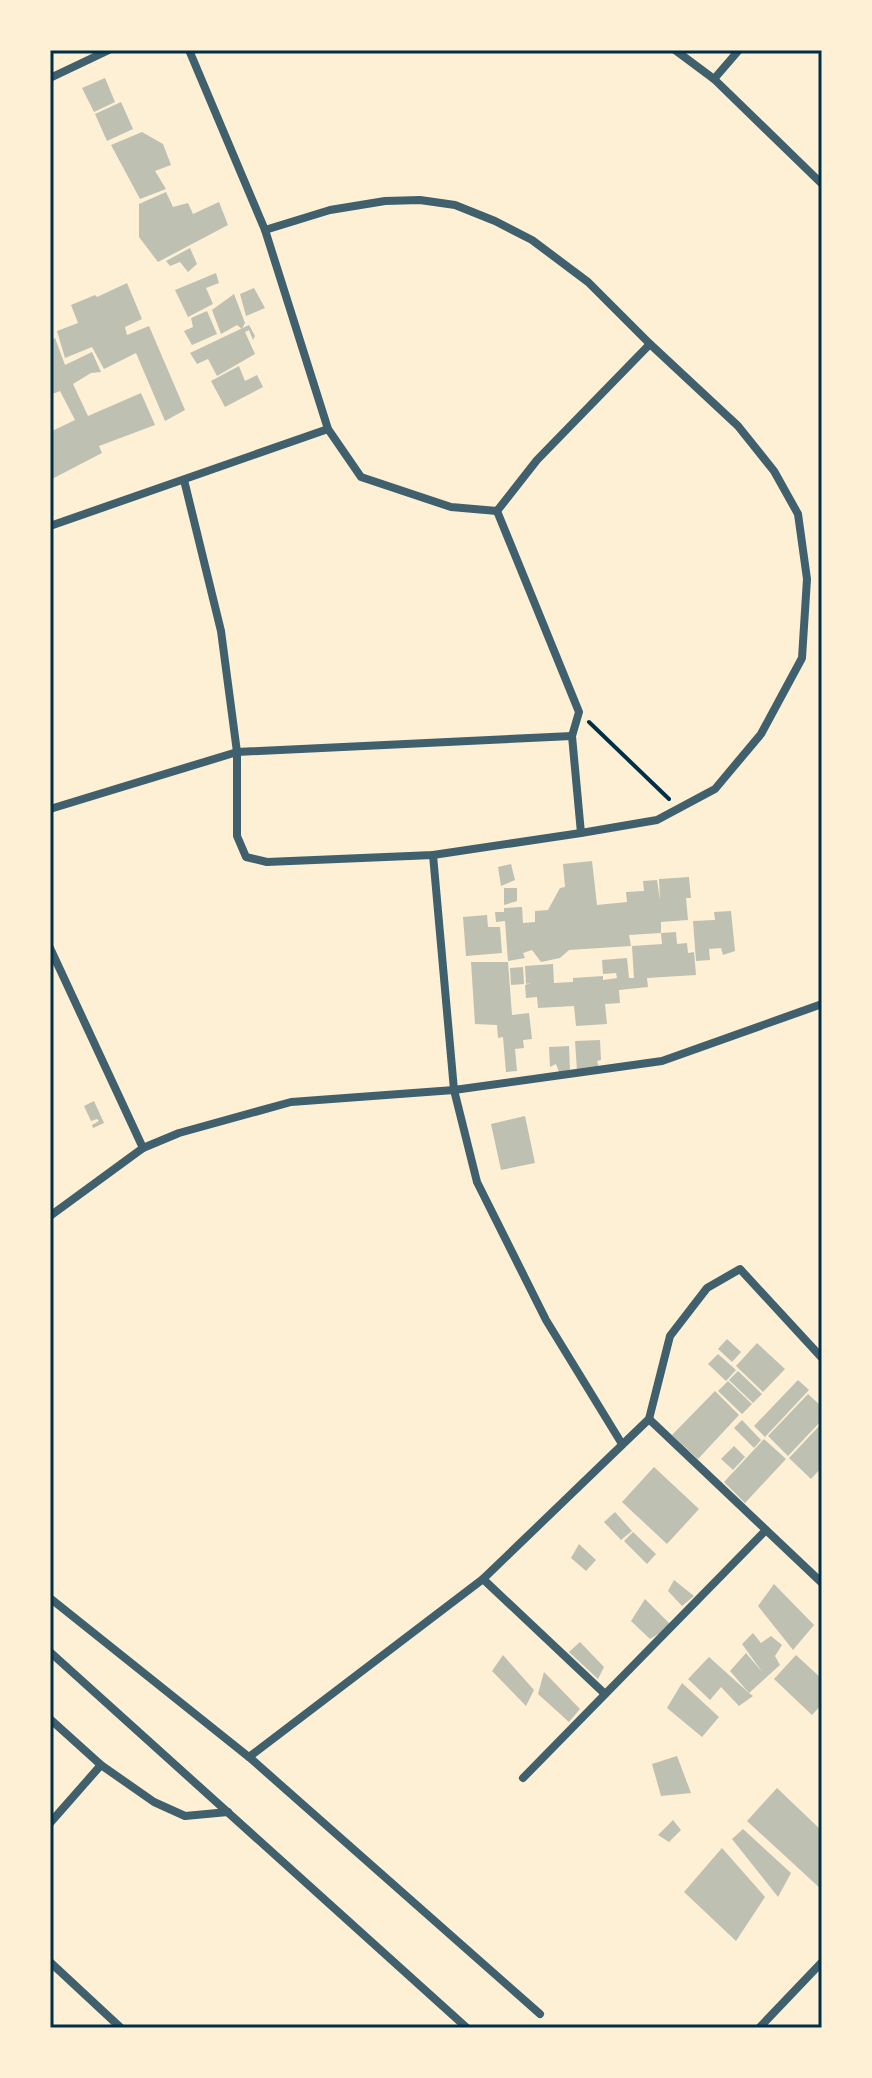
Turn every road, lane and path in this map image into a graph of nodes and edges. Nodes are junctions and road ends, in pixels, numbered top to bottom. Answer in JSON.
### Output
{"nodes":[{"id":1,"x":109,"y":50,"type":"edge"},
{"id":2,"x":189,"y":50,"type":"edge"},
{"id":3,"x":675,"y":50,"type":"edge"},
{"id":4,"x":739,"y":50,"type":"edge"},
{"id":5,"x":50,"y":78,"type":"edge"},
{"id":6,"x":714,"y":79,"type":"junction"},
{"id":7,"x":822,"y":184,"type":"edge"},
{"id":8,"x":265,"y":230,"type":"junction"},
{"id":9,"x":650,"y":344,"type":"junction"},
{"id":10,"x":328,"y":429,"type":"junction"},
{"id":11,"x":184,"y":480,"type":"junction"},
{"id":12,"x":497,"y":511,"type":"junction"},
{"id":13,"x":50,"y":526,"type":"edge"},
{"id":14,"x":579,"y":712,"type":"junction"},
{"id":15,"x":572,"y":736,"type":"junction"},
{"id":16,"x":237,"y":752,"type":"junction"},
{"id":17,"x":678,"y":808,"type":"junction"},
{"id":18,"x":50,"y":809,"type":"edge"},
{"id":19,"x":581,"y":833,"type":"junction"},
{"id":20,"x":433,"y":855,"type":"junction"},
{"id":21,"x":50,"y":948,"type":"edge"},
{"id":22,"x":822,"y":1004,"type":"edge"},
{"id":23,"x":454,"y":1090,"type":"junction"},
{"id":24,"x":143,"y":1148,"type":"junction"},
{"id":25,"x":50,"y":1216,"type":"edge"},
{"id":26,"x":822,"y":1358,"type":"edge"},
{"id":27,"x":649,"y":1419,"type":"junction"},
{"id":28,"x":622,"y":1444,"type":"junction"},
{"id":29,"x":766,"y":1530,"type":"junction"},
{"id":30,"x":483,"y":1579,"type":"junction"},
{"id":31,"x":822,"y":1583,"type":"edge"},
{"id":32,"x":50,"y":1598,"type":"edge"},
{"id":33,"x":50,"y":1652,"type":"edge"},
{"id":34,"x":605,"y":1694,"type":"junction"},
{"id":35,"x":50,"y":1719,"type":"edge"},
{"id":36,"x":249,"y":1757,"type":"junction"},
{"id":37,"x":101,"y":1765,"type":"junction"},
{"id":38,"x":523,"y":1778,"type":"dead end"},
{"id":39,"x":228,"y":1812,"type":"junction"},
{"id":40,"x":50,"y":1823,"type":"edge"},
{"id":41,"x":50,"y":1962,"type":"edge"},
{"id":42,"x":822,"y":1962,"type":"edge"},
{"id":43,"x":540,"y":2014,"type":"dead end"},
{"id":44,"x":121,"y":2028,"type":"edge"},
{"id":45,"x":467,"y":2028,"type":"edge"},
{"id":46,"x":759,"y":2028,"type":"edge"}],
"edges":[{"from":1,"to":5,"type":"street"},
{"from":2,"to":8,"type":"street"},
{"from":3,"to":6,"type":"street"},
{"from":4,"to":6,"type":"street"},
{"from":6,"to":7,"type":"street"},
{"from":8,"to":9,"type":"street"},
{"from":8,"to":10,"type":"street"},
{"from":9,"to":12,"type":"street"},
{"from":9,"to":17,"type":"street"},
{"from":10,"to":11,"type":"street"},
{"from":10,"to":12,"type":"street"},
{"from":11,"to":13,"type":"street"},
{"from":11,"to":16,"type":"street"},
{"from":12,"to":14,"type":"street"},
{"from":14,"to":15,"type":"street"},
{"from":14,"to":17,"type":"path"},
{"from":15,"to":16,"type":"street"},
{"from":15,"to":19,"type":"street"},
{"from":16,"to":18,"type":"street"},
{"from":16,"to":20,"type":"street"},
{"from":17,"to":19,"type":"street"},
{"from":19,"to":20,"type":"street"},
{"from":20,"to":23,"type":"street"},
{"from":21,"to":24,"type":"street"},
{"from":22,"to":23,"type":"street"},
{"from":23,"to":24,"type":"street"},
{"from":23,"to":28,"type":"street"},
{"from":24,"to":25,"type":"street"},
{"from":26,"to":27,"type":"street"},
{"from":27,"to":28,"type":"street"},
{"from":27,"to":29,"type":"street"},
{"from":28,"to":30,"type":"street"},
{"from":29,"to":31,"type":"street"},
{"from":29,"to":34,"type":"street"},
{"from":30,"to":34,"type":"street"},
{"from":30,"to":36,"type":"street"},
{"from":32,"to":36,"type":"street"},
{"from":33,"to":39,"type":"street"},
{"from":34,"to":38,"type":"street"},
{"from":35,"to":37,"type":"street"},
{"from":36,"to":43,"type":"street"},
{"from":37,"to":39,"type":"street"},
{"from":37,"to":40,"type":"street"},
{"from":39,"to":45,"type":"street"},
{"from":41,"to":44,"type":"street"},
{"from":42,"to":46,"type":"street"}]}
